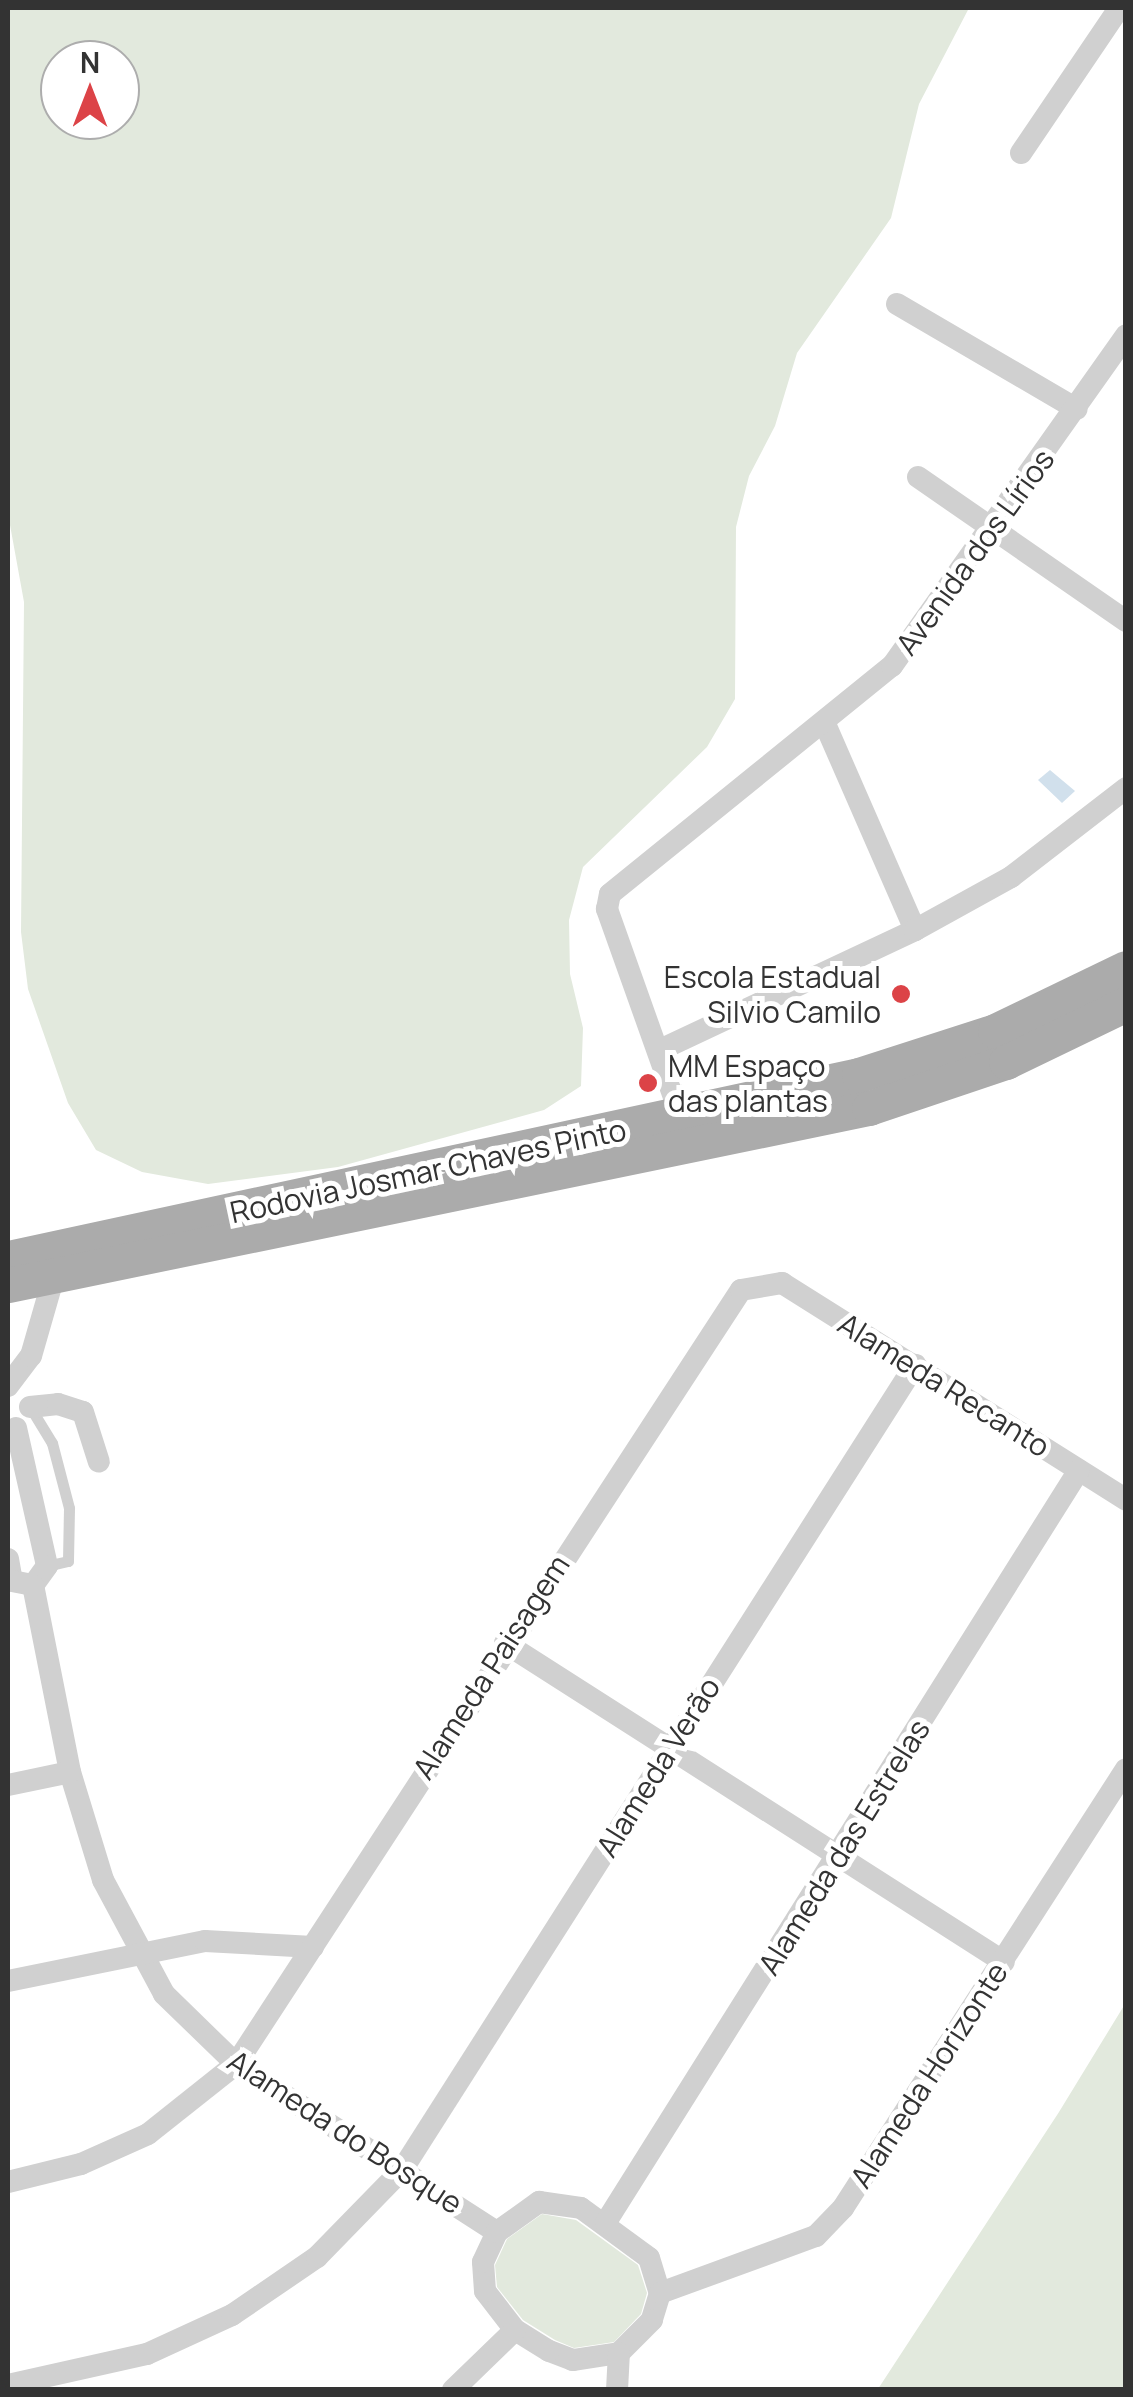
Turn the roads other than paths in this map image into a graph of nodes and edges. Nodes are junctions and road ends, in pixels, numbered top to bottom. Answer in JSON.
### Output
{"nodes":[{"id":1,"x":1118,"y":8,"type":"edge"},
{"id":2,"x":1022,"y":153,"type":"dead end"},
{"id":3,"x":897,"y":304,"type":"dead end"},
{"id":4,"x":1126,"y":335,"type":"edge"},
{"id":5,"x":1077,"y":409,"type":"junction"},
{"id":6,"x":918,"y":477,"type":"dead end"},
{"id":7,"x":992,"y":530,"type":"junction"},
{"id":8,"x":1126,"y":621,"type":"edge"},
{"id":9,"x":825,"y":724,"type":"junction"},
{"id":10,"x":1126,"y":788,"type":"edge"},
{"id":11,"x":914,"y":930,"type":"junction"},
{"id":12,"x":1126,"y":968,"type":"edge"},
{"id":13,"x":1126,"y":1004,"type":"edge"},
{"id":14,"x":660,"y":1050,"type":"junction"},
{"id":15,"x":681,"y":1117,"type":"junction"},
{"id":16,"x":546,"y":1161,"type":"junction"},
{"id":17,"x":8,"y":1258,"type":"edge"},
{"id":18,"x":54,"y":1276,"type":"junction"},
{"id":19,"x":759,"y":1282,"type":"joint"},
{"id":20,"x":8,"y":1285,"type":"edge"},
{"id":21,"x":914,"y":1364,"type":"junction"},
{"id":22,"x":15,"y":1380,"type":"edge"},
{"id":23,"x":30,"y":1407,"type":"junction"},
{"id":24,"x":12,"y":1429,"type":"edge"},
{"id":25,"x":99,"y":1462,"type":"dead end"},
{"id":26,"x":1079,"y":1470,"type":"junction"},
{"id":27,"x":1126,"y":1500,"type":"edge"},
{"id":28,"x":21,"y":1574,"type":"edge"},
{"id":29,"x":505,"y":1643,"type":"junction"},
{"id":30,"x":670,"y":1748,"type":"junction"},
{"id":31,"x":1126,"y":1769,"type":"edge"},
{"id":32,"x":70,"y":1772,"type":"junction"},
{"id":33,"x":8,"y":1785,"type":"edge"},
{"id":34,"x":839,"y":1856,"type":"junction"},
{"id":35,"x":313,"y":1947,"type":"junction"},
{"id":36,"x":142,"y":1952,"type":"junction"},
{"id":37,"x":1004,"y":1962,"type":"junction"},
{"id":38,"x":8,"y":1981,"type":"edge"},
{"id":39,"x":236,"y":2064,"type":"junction"},
{"id":40,"x":402,"y":2170,"type":"junction"},
{"id":41,"x":8,"y":2182,"type":"edge"},
{"id":42,"x":606,"y":2222,"type":"junction"},
{"id":43,"x":497,"y":2232,"type":"junction"},
{"id":44,"x":660,"y":2293,"type":"junction"},
{"id":45,"x":515,"y":2330,"type":"junction"},
{"id":46,"x":619,"y":2353,"type":"junction"},
{"id":47,"x":8,"y":2385,"type":"edge"},
{"id":48,"x":453,"y":2390,"type":"edge"},
{"id":49,"x":618,"y":2390,"type":"edge"}],
"edges":[{"from":1,"to":2,"type":"street"},
{"from":3,"to":5,"type":"street"},
{"from":4,"to":5,"type":"street","name":"Avenida dos Lírios"},
{"from":5,"to":7,"type":"street","name":"Avenida dos Lírios"},
{"from":6,"to":7,"type":"street"},
{"from":7,"to":8,"type":"street"},
{"from":7,"to":9,"type":"street","name":"Avenida dos Lírios"},
{"from":9,"to":11,"type":"street"},
{"from":9,"to":14,"type":"street","name":"Avenida dos Lírios"},
{"from":10,"to":11,"type":"street"},
{"from":11,"to":14,"type":"street"},
{"from":12,"to":15,"type":"main road","name":"Rodovia Josmar Chaves Pinto"},
{"from":13,"to":16,"type":"main road","name":"Rodovia Josmar Chaves Pinto"},
{"from":14,"to":15,"type":"street"},
{"from":15,"to":16,"type":"main road","name":"Rodovia Josmar Chaves Pinto"},
{"from":16,"to":17,"type":"main road","name":"Rodovia Josmar Chaves Pinto"},
{"from":16,"to":18,"type":"main road","name":"Rodovia Josmar Chaves Pinto"},
{"from":18,"to":20,"type":"main road","name":"Rodovia Josmar Chaves Pinto"},
{"from":18,"to":22,"type":"street"},
{"from":19,"to":21,"type":"street","name":"Alameda Recanto"},
{"from":19,"to":29,"type":"street","name":"Alameda Paisagem"},
{"from":21,"to":26,"type":"street","name":"Alameda Recanto"},
{"from":21,"to":30,"type":"street","name":"Alameda Verão"},
{"from":22,"to":23,"type":"street"},
{"from":23,"to":24,"type":"street"},
{"from":23,"to":25,"type":"street"},
{"from":23,"to":28,"type":"lane"},
{"from":24,"to":28,"type":"street","name":"Alameda do Bosque"},
{"from":26,"to":27,"type":"street","name":"Alameda Recanto"},
{"from":26,"to":34,"type":"street","name":"Alameda das Estrelas"},
{"from":28,"to":32,"type":"street","name":"Alameda do Bosque"},
{"from":29,"to":30,"type":"street"},
{"from":29,"to":35,"type":"street","name":"Alameda Paisagem"},
{"from":30,"to":34,"type":"street"},
{"from":30,"to":40,"type":"street","name":"Alameda Verão"},
{"from":31,"to":37,"type":"street","name":"Alameda Horizonte"},
{"from":32,"to":33,"type":"street"},
{"from":32,"to":36,"type":"street","name":"Alameda do Bosque"},
{"from":34,"to":37,"type":"street"},
{"from":34,"to":42,"type":"street","name":"Alameda das Estrelas"},
{"from":35,"to":36,"type":"street"},
{"from":35,"to":39,"type":"street","name":"Alameda Paisagem"},
{"from":36,"to":38,"type":"street"},
{"from":36,"to":39,"type":"street","name":"Alameda do Bosque"},
{"from":37,"to":44,"type":"street","name":"Alameda Horizonte"},
{"from":39,"to":40,"type":"street","name":"Alameda do Bosque"},
{"from":39,"to":41,"type":"street","name":"Alameda Paisagem"},
{"from":40,"to":43,"type":"street","name":"Alameda do Bosque"},
{"from":40,"to":47,"type":"street","name":"Alameda Verão"},
{"from":42,"to":43,"type":"street"},
{"from":42,"to":44,"type":"street"},
{"from":43,"to":45,"type":"street"},
{"from":44,"to":46,"type":"street"},
{"from":45,"to":46,"type":"street"},
{"from":45,"to":48,"type":"street"},
{"from":46,"to":49,"type":"street"}]}
